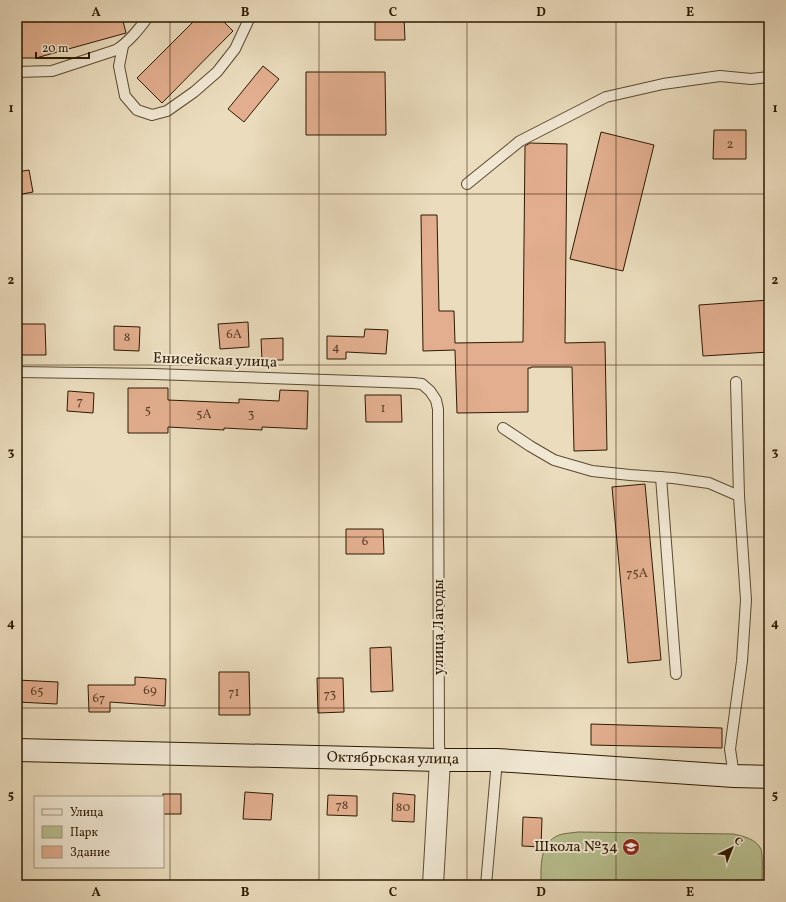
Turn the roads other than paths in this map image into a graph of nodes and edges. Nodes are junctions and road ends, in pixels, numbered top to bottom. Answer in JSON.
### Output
{"nodes":[{"id":1,"x":148,"y":17,"type":"edge"},
{"id":2,"x":250,"y":17,"type":"edge"},
{"id":3,"x":123,"y":46,"type":"junction"},
{"id":4,"x":17,"y":72,"type":"edge"},
{"id":5,"x":769,"y":77,"type":"edge"},
{"id":6,"x":467,"y":184,"type":"dead end"},
{"id":7,"x":17,"y":372,"type":"edge"},
{"id":8,"x":736,"y":382,"type":"dead end"},
{"id":9,"x":413,"y":383,"type":"joint"},
{"id":10,"x":503,"y":428,"type":"dead end"},
{"id":11,"x":661,"y":477,"type":"junction"},
{"id":12,"x":739,"y":496,"type":"junction"},
{"id":13,"x":676,"y":674,"type":"dead end"},
{"id":14,"x":17,"y":750,"type":"edge"},
{"id":15,"x":440,"y":760,"type":"junction"},
{"id":16,"x":497,"y":760,"type":"junction"},
{"id":17,"x":734,"y":776,"type":"junction"},
{"id":18,"x":769,"y":777,"type":"edge"},
{"id":19,"x":433,"y":885,"type":"edge"},
{"id":20,"x":486,"y":885,"type":"edge"}],
"edges":[{"from":1,"to":3,"type":"lane"},
{"from":2,"to":3,"type":"lane"},
{"from":3,"to":4,"type":"lane"},
{"from":5,"to":6,"type":"lane"},
{"from":7,"to":9,"type":"lane","name":"Енисейская улица"},
{"from":8,"to":12,"type":"lane"},
{"from":9,"to":15,"type":"lane","name":"улица Лагоды"},
{"from":10,"to":11,"type":"lane"},
{"from":11,"to":12,"type":"lane"},
{"from":11,"to":13,"type":"lane"},
{"from":12,"to":17,"type":"lane"},
{"from":14,"to":15,"type":"main road","name":"Октябрьская улица"},
{"from":15,"to":16,"type":"main road","name":"Октябрьская улица"},
{"from":15,"to":19,"type":"street","name":"улица Лагоды"},
{"from":16,"to":17,"type":"main road","name":"Октябрьская улица"},
{"from":16,"to":20,"type":"lane"},
{"from":17,"to":18,"type":"main road","name":"Октябрьская улица"}]}
